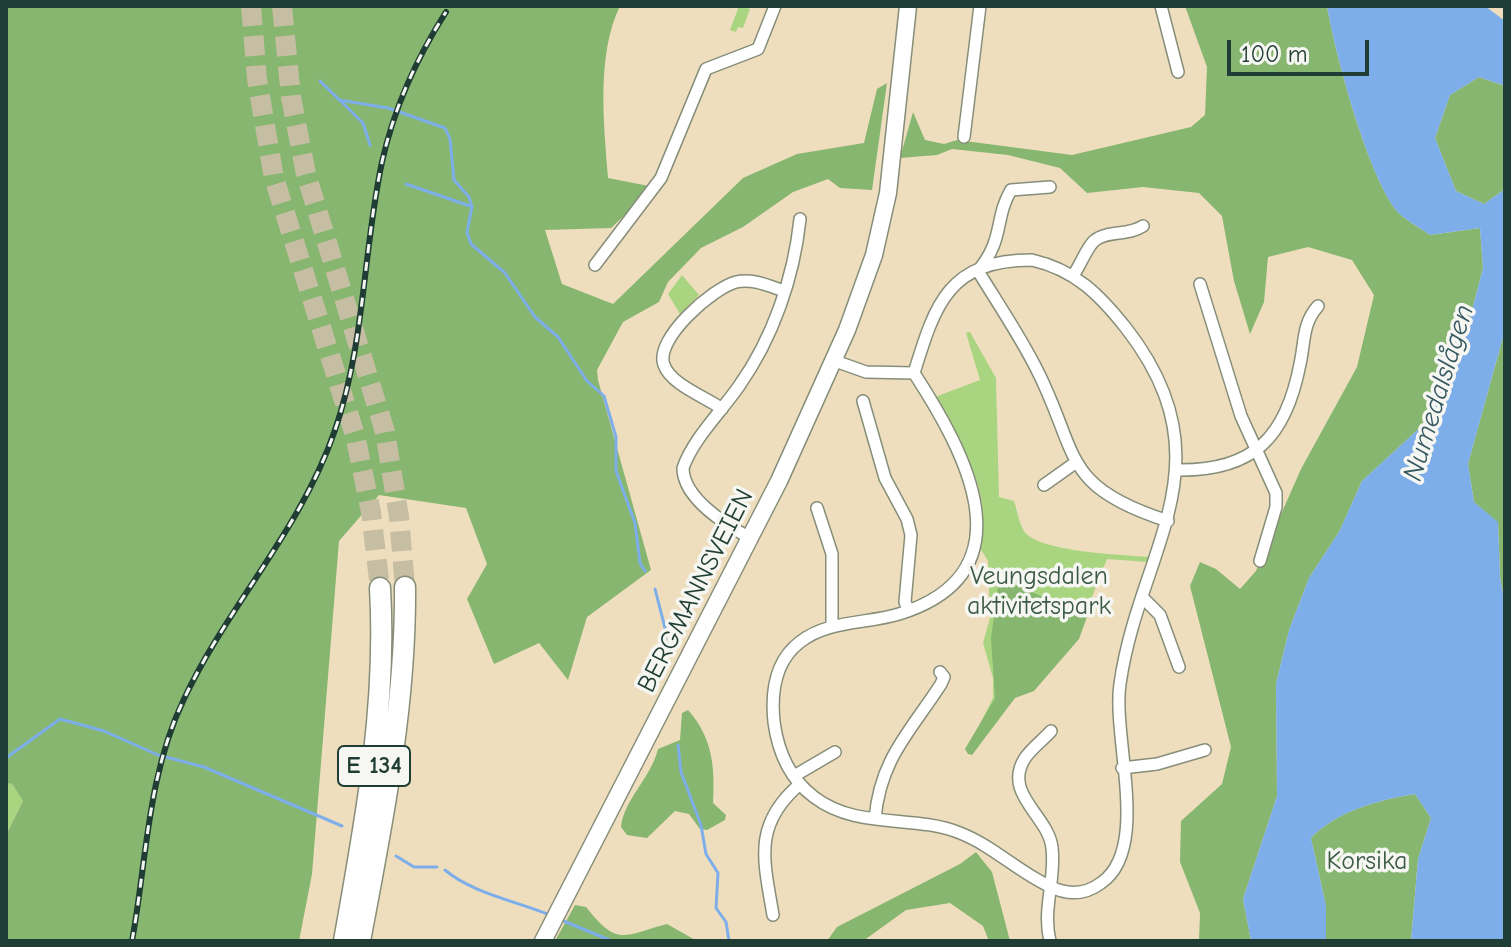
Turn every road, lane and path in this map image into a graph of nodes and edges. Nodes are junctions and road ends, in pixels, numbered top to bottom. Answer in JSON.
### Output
{"nodes":[{"id":1,"x":775,"y":6,"type":"edge"},
{"id":2,"x":908,"y":6,"type":"edge"},
{"id":3,"x":980,"y":6,"type":"edge"},
{"id":4,"x":1161,"y":6,"type":"edge"},
{"id":5,"x":1178,"y":72,"type":"dead end"},
{"id":6,"x":964,"y":137,"type":"dead end"},
{"id":7,"x":1050,"y":187,"type":"dead end"},
{"id":8,"x":800,"y":219,"type":"dead end"},
{"id":9,"x":1143,"y":226,"type":"dead end"},
{"id":10,"x":595,"y":265,"type":"dead end"},
{"id":11,"x":978,"y":271,"type":"junction"},
{"id":12,"x":1074,"y":274,"type":"junction"},
{"id":13,"x":1200,"y":284,"type":"dead end"},
{"id":14,"x":784,"y":291,"type":"junction"},
{"id":15,"x":1318,"y":306,"type":"dead end"},
{"id":16,"x":835,"y":361,"type":"junction"},
{"id":17,"x":914,"y":373,"type":"junction"},
{"id":18,"x":863,"y":401,"type":"dead end"},
{"id":19,"x":722,"y":409,"type":"junction"},
{"id":20,"x":1258,"y":451,"type":"junction"},
{"id":21,"x":1075,"y":463,"type":"junction"},
{"id":22,"x":1178,"y":470,"type":"junction"},
{"id":23,"x":1044,"y":485,"type":"dead end"},
{"id":24,"x":817,"y":508,"type":"dead end"},
{"id":25,"x":1168,"y":521,"type":"junction"},
{"id":26,"x":750,"y":538,"type":"junction"},
{"id":27,"x":1260,"y":561,"type":"dead end"},
{"id":28,"x":405,"y":587,"type":"tunnel mouth"},
{"id":29,"x":380,"y":588,"type":"tunnel mouth"},
{"id":30,"x":1144,"y":599,"type":"junction"},
{"id":31,"x":908,"y":610,"type":"junction"},
{"id":32,"x":832,"y":627,"type":"junction"},
{"id":33,"x":1179,"y":667,"type":"dead end"},
{"id":34,"x":940,"y":672,"type":"dead end"},
{"id":35,"x":1051,"y":731,"type":"dead end"},
{"id":36,"x":1205,"y":750,"type":"dead end"},
{"id":37,"x":835,"y":752,"type":"dead end"},
{"id":38,"x":1122,"y":768,"type":"junction"},
{"id":39,"x":797,"y":780,"type":"junction"},
{"id":40,"x":875,"y":819,"type":"junction"},
{"id":41,"x":1049,"y":886,"type":"junction"},
{"id":42,"x":773,"y":915,"type":"dead end"},
{"id":43,"x":344,"y":941,"type":"edge"},
{"id":44,"x":360,"y":941,"type":"edge"},
{"id":45,"x":543,"y":941,"type":"edge"},
{"id":46,"x":1050,"y":941,"type":"edge"}],
"edges":[{"from":1,"to":10,"type":"street"},
{"from":2,"to":16,"type":"main road","name":"BERGMANNSVEIEN"},
{"from":3,"to":6,"type":"street"},
{"from":4,"to":5,"type":"street"},
{"from":7,"to":11,"type":"street"},
{"from":8,"to":14,"type":"street"},
{"from":9,"to":12,"type":"street"},
{"from":11,"to":12,"type":"street"},
{"from":11,"to":17,"type":"street"},
{"from":11,"to":21,"type":"street"},
{"from":12,"to":22,"type":"street"},
{"from":13,"to":20,"type":"street"},
{"from":14,"to":19,"type":"street"},
{"from":14,"to":19,"type":"street"},
{"from":15,"to":20,"type":"street"},
{"from":16,"to":17,"type":"street"},
{"from":16,"to":26,"type":"main road","name":"BERGMANNSVEIEN"},
{"from":17,"to":31,"type":"street"},
{"from":18,"to":31,"type":"street"},
{"from":19,"to":26,"type":"street"},
{"from":20,"to":22,"type":"street"},
{"from":20,"to":27,"type":"street"},
{"from":21,"to":23,"type":"street"},
{"from":21,"to":25,"type":"street"},
{"from":22,"to":25,"type":"street"},
{"from":24,"to":32,"type":"street"},
{"from":25,"to":30,"type":"street"},
{"from":26,"to":45,"type":"main road","name":"BERGMANNSVEIEN"},
{"from":28,"to":44,"type":"highway","number":"E 134"},
{"from":29,"to":43,"type":"highway","number":"E 134"},
{"from":30,"to":33,"type":"street"},
{"from":30,"to":38,"type":"street"},
{"from":31,"to":32,"type":"street"},
{"from":32,"to":39,"type":"street"},
{"from":34,"to":40,"type":"street"},
{"from":35,"to":41,"type":"street"},
{"from":36,"to":38,"type":"street"},
{"from":37,"to":39,"type":"street"},
{"from":38,"to":41,"type":"street"},
{"from":39,"to":40,"type":"street"},
{"from":39,"to":42,"type":"street"},
{"from":40,"to":41,"type":"street"},
{"from":41,"to":46,"type":"street"}]}
